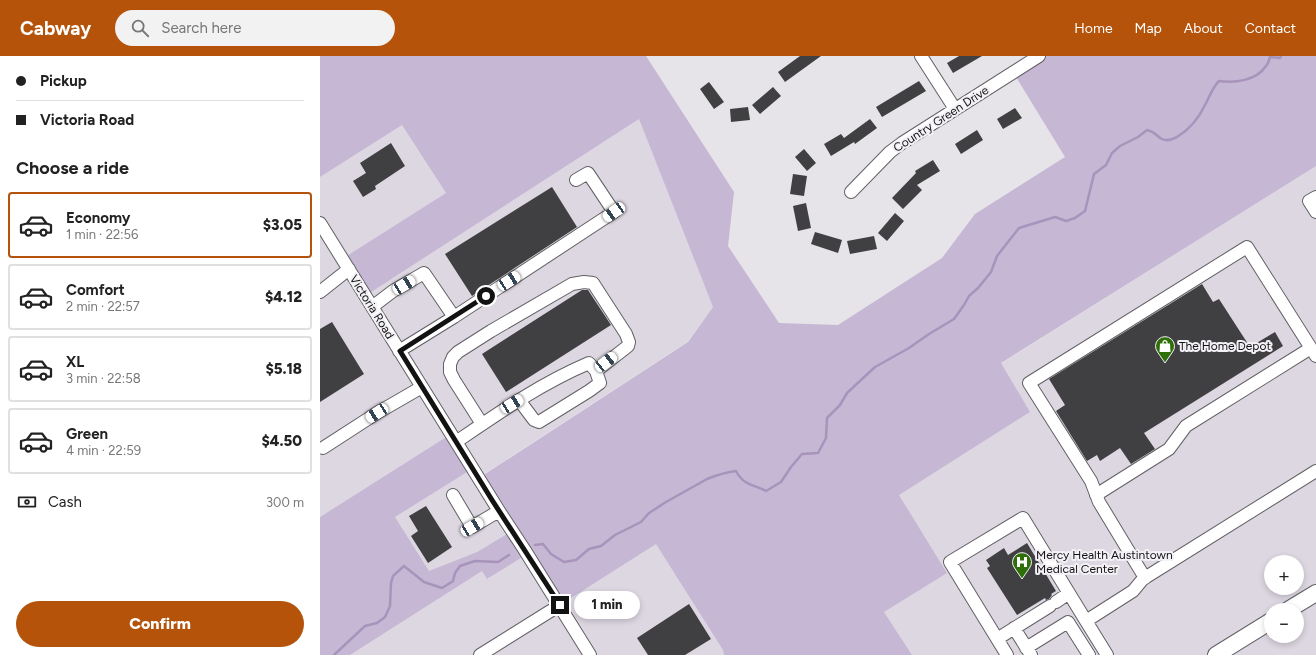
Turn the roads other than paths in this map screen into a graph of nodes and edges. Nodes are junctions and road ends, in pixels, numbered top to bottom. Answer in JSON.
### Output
{"nodes":[{"id":1,"x":921,"y":56,"type":"edge"},
{"id":2,"x":1039,"y":56,"type":"edge"},
{"id":3,"x":955,"y":109,"type":"junction"},
{"id":4,"x":576,"y":180,"type":"dead end"},
{"id":5,"x":851,"y":192,"type":"dead end"},
{"id":6,"x":1316,"y":197,"type":"edge"},
{"id":7,"x":1316,"y":212,"type":"edge"},
{"id":8,"x":320,"y":223,"type":"edge"},
{"id":9,"x":325,"y":242,"type":"edge"},
{"id":10,"x":348,"y":269,"type":"junction"},
{"id":11,"x":320,"y":292,"type":"edge"},
{"id":12,"x":372,"y":307,"type":"junction"},
{"id":13,"x":454,"y":317,"type":"junction"},
{"id":14,"x":400,"y":351,"type":"junction"},
{"id":15,"x":1313,"y":352,"type":"edge"},
{"id":16,"x":596,"y":371,"type":"junction"},
{"id":17,"x":422,"y":387,"type":"junction"},
{"id":18,"x":519,"y":400,"type":"junction"},
{"id":19,"x":482,"y":424,"type":"junction"},
{"id":20,"x":456,"y":442,"type":"junction"},
{"id":21,"x":323,"y":448,"type":"dead end"},
{"id":22,"x":1316,"y":471,"type":"edge"},
{"id":23,"x":453,"y":495,"type":"dead end"},
{"id":24,"x":1096,"y":495,"type":"junction"},
{"id":25,"x":499,"y":511,"type":"junction"},
{"id":26,"x":1145,"y":578,"type":"junction"},
{"id":27,"x":1316,"y":593,"type":"edge"},
{"id":28,"x":1069,"y":594,"type":"junction"},
{"id":29,"x":1300,"y":603,"type":"edge"},
{"id":30,"x":560,"y":605,"type":"junction"},
{"id":31,"x":1086,"y":621,"type":"junction"},
{"id":32,"x":1264,"y":625,"type":"edge"},
{"id":33,"x":1014,"y":628,"type":"junction"},
{"id":34,"x":997,"y":639,"type":"junction"},
{"id":35,"x":1028,"y":651,"type":"edge"},
{"id":36,"x":480,"y":655,"type":"edge"},
{"id":37,"x":590,"y":655,"type":"edge"},
{"id":38,"x":1007,"y":655,"type":"edge"},
{"id":39,"x":1089,"y":655,"type":"edge"},
{"id":40,"x":1107,"y":655,"type":"edge"},
{"id":41,"x":1216,"y":655,"type":"edge"}],
"edges":[{"from":1,"to":3,"type":"street"},
{"from":2,"to":3,"type":"street","name":"Country Green Drive"},
{"from":3,"to":5,"type":"street","name":"Country Green Drive"},
{"from":4,"to":13,"type":"street"},
{"from":6,"to":7,"type":"street"},
{"from":8,"to":9,"type":"street","name":"Victoria Road"},
{"from":9,"to":10,"type":"street","name":"Victoria Road"},
{"from":10,"to":11,"type":"street"},
{"from":10,"to":12,"type":"street","name":"Victoria Road"},
{"from":12,"to":13,"type":"street"},
{"from":12,"to":14,"type":"street","name":"Victoria Road"},
{"from":13,"to":14,"type":"street"},
{"from":14,"to":17,"type":"street","name":"Victoria Road"},
{"from":15,"to":24,"type":"street"},
{"from":15,"to":24,"type":"street"},
{"from":16,"to":18,"type":"street"},
{"from":16,"to":18,"type":"street"},
{"from":16,"to":19,"type":"street"},
{"from":17,"to":20,"type":"street","name":"Victoria Road"},
{"from":17,"to":21,"type":"street"},
{"from":18,"to":19,"type":"street"},
{"from":19,"to":20,"type":"street"},
{"from":20,"to":25,"type":"street","name":"Victoria Road"},
{"from":22,"to":26,"type":"street"},
{"from":23,"to":25,"type":"street"},
{"from":24,"to":26,"type":"street"},
{"from":25,"to":30,"type":"street","name":"Victoria Road"},
{"from":26,"to":31,"type":"street"},
{"from":27,"to":29,"type":"main road"},
{"from":28,"to":31,"type":"street"},
{"from":28,"to":33,"type":"street"},
{"from":28,"to":34,"type":"street"},
{"from":30,"to":36,"type":"street"},
{"from":30,"to":37,"type":"street","name":"Victoria Road"},
{"from":31,"to":40,"type":"street"},
{"from":32,"to":41,"type":"main road"},
{"from":33,"to":34,"type":"street"},
{"from":33,"to":35,"type":"street"},
{"from":34,"to":38,"type":"street"},
{"from":35,"to":39,"type":"street"}]}
